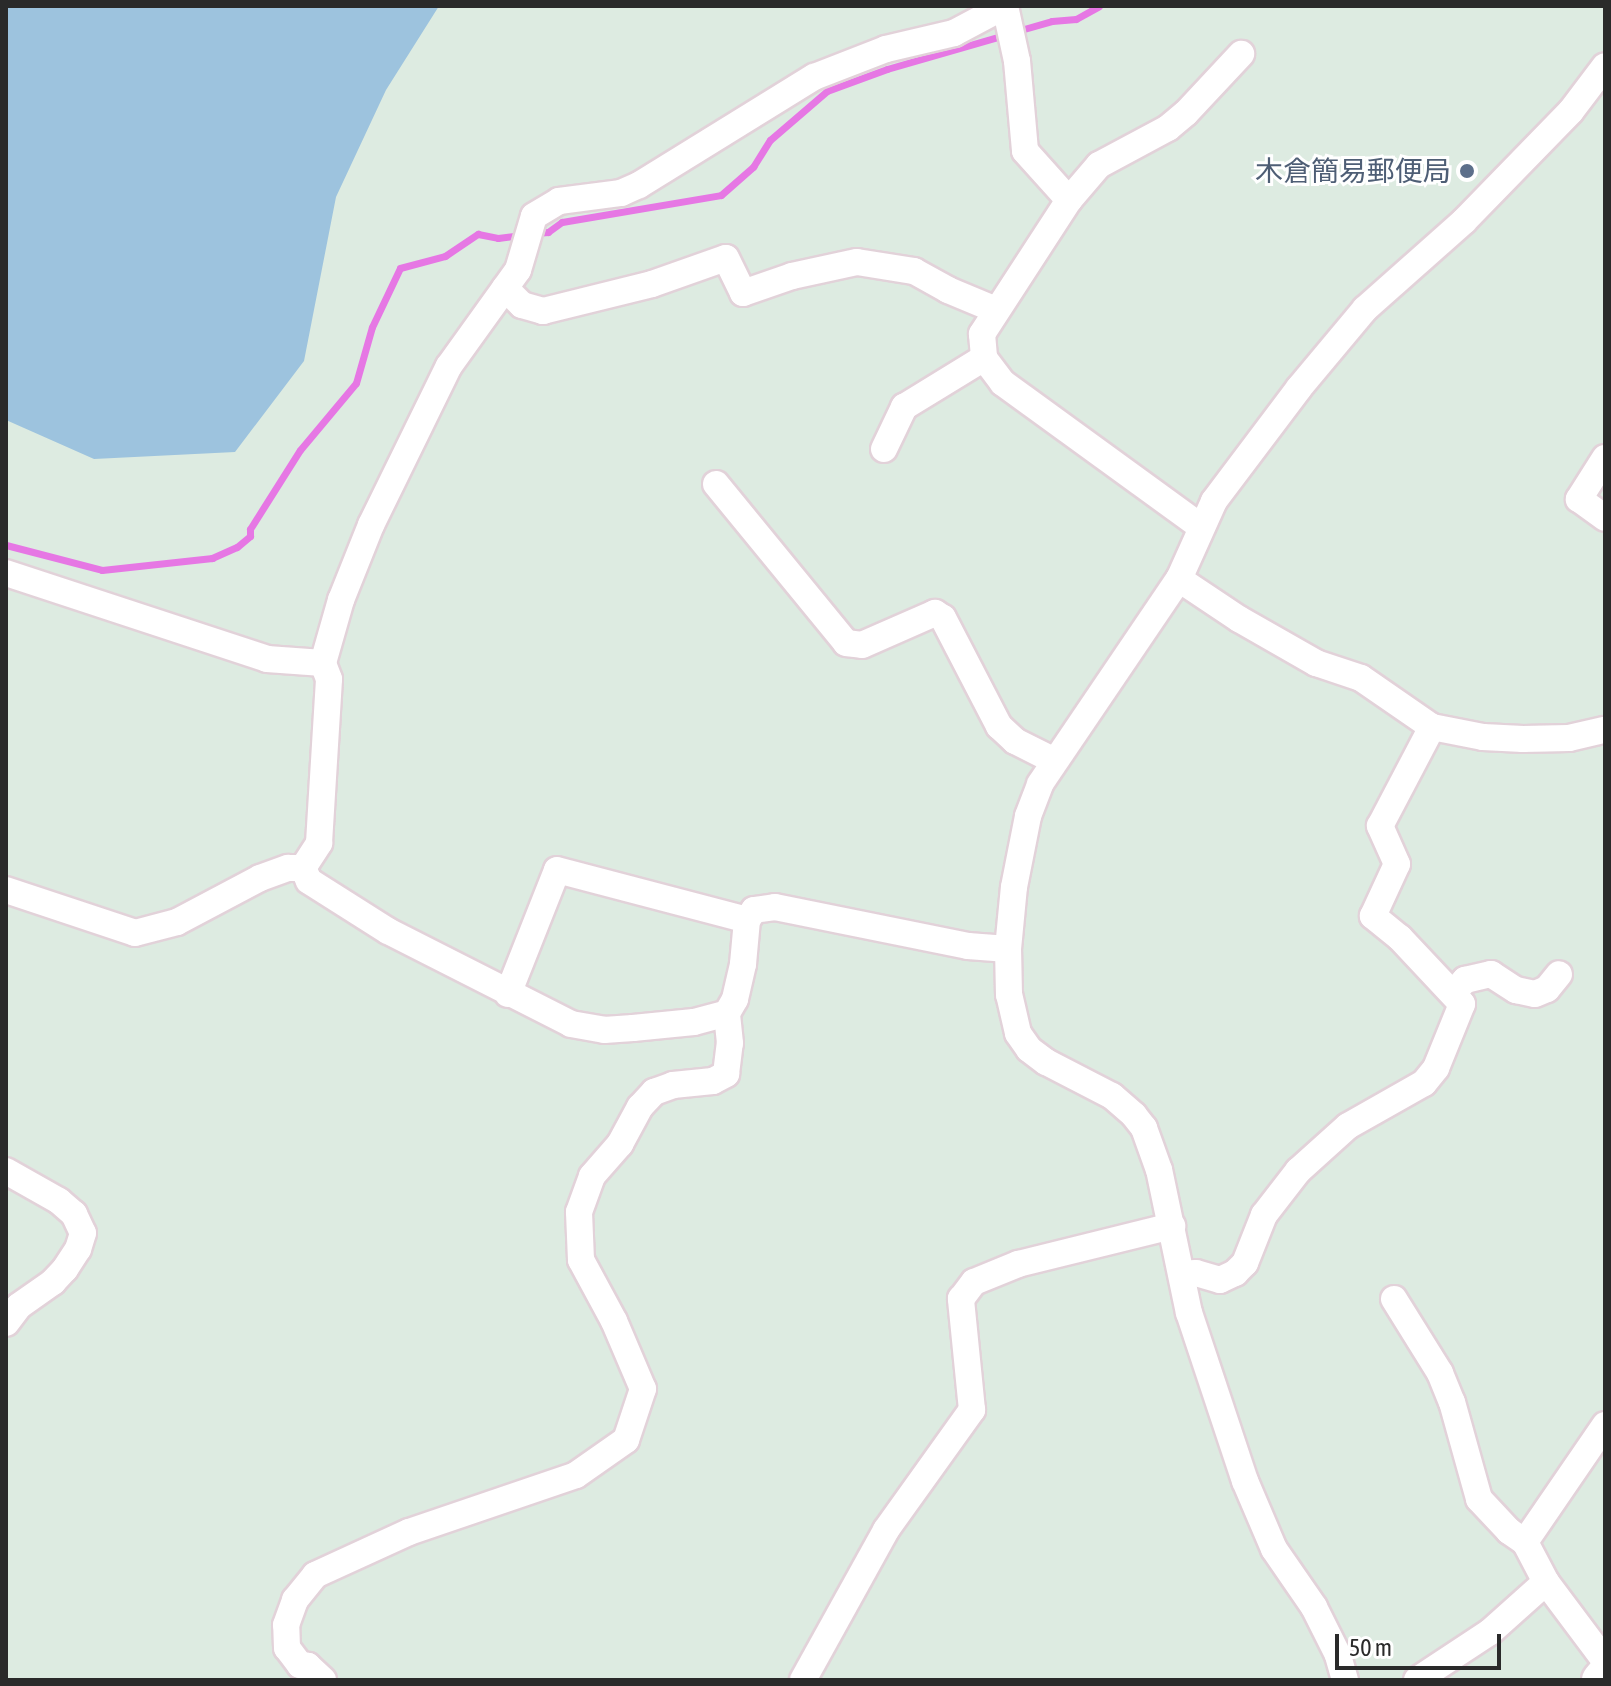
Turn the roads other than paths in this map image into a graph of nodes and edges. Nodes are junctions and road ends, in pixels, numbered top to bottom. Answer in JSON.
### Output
{"nodes":[{"id":1,"x":1006,"y":9,"type":"edge"},
{"id":2,"x":1241,"y":54,"type":"dead end"},
{"id":3,"x":1605,"y":66,"type":"edge"},
{"id":4,"x":1069,"y":200,"type":"junction"},
{"id":5,"x":505,"y":288,"type":"junction"},
{"id":6,"x":996,"y":310,"type":"junction"},
{"id":7,"x":984,"y":358,"type":"junction"},
{"id":8,"x":884,"y":449,"type":"dead end"},
{"id":9,"x":1605,"y":458,"type":"edge"},
{"id":10,"x":716,"y":484,"type":"dead end"},
{"id":11,"x":1605,"y":518,"type":"edge"},
{"id":12,"x":1200,"y":526,"type":"junction"},
{"id":13,"x":6,"y":573,"type":"edge"},
{"id":14,"x":1179,"y":579,"type":"junction"},
{"id":15,"x":323,"y":663,"type":"junction"},
{"id":16,"x":1432,"y":727,"type":"junction"},
{"id":17,"x":1605,"y":730,"type":"edge"},
{"id":18,"x":1053,"y":760,"type":"junction"},
{"id":19,"x":303,"y":868,"type":"junction"},
{"id":20,"x":6,"y":890,"type":"edge"},
{"id":21,"x":747,"y":920,"type":"junction"},
{"id":22,"x":1008,"y":949,"type":"junction"},
{"id":23,"x":1559,"y":974,"type":"dead end"},
{"id":24,"x":1453,"y":993,"type":"junction"},
{"id":25,"x":508,"y":994,"type":"junction"},
{"id":26,"x":727,"y":1013,"type":"junction"},
{"id":27,"x":6,"y":1171,"type":"edge"},
{"id":28,"x":1172,"y":1226,"type":"junction"},
{"id":29,"x":1182,"y":1274,"type":"junction"},
{"id":30,"x":1394,"y":1299,"type":"dead end"},
{"id":31,"x":6,"y":1323,"type":"edge"},
{"id":32,"x":1605,"y":1425,"type":"edge"},
{"id":33,"x":1525,"y":1542,"type":"junction"},
{"id":34,"x":1546,"y":1582,"type":"junction"},
{"id":35,"x":1605,"y":1661,"type":"edge"},
{"id":36,"x":1605,"y":1674,"type":"edge"},
{"id":37,"x":323,"y":1680,"type":"edge"},
{"id":38,"x":803,"y":1680,"type":"edge"},
{"id":39,"x":1345,"y":1680,"type":"edge"},
{"id":40,"x":1417,"y":1680,"type":"edge"},
{"id":41,"x":1600,"y":1680,"type":"edge"}],
"edges":[{"from":1,"to":4,"type":"street"},
{"from":1,"to":5,"type":"street"},
{"from":2,"to":4,"type":"street"},
{"from":3,"to":12,"type":"street"},
{"from":4,"to":6,"type":"street"},
{"from":5,"to":6,"type":"street"},
{"from":5,"to":15,"type":"street"},
{"from":6,"to":7,"type":"street"},
{"from":7,"to":8,"type":"street"},
{"from":7,"to":12,"type":"street"},
{"from":9,"to":11,"type":"street"},
{"from":10,"to":18,"type":"street"},
{"from":12,"to":14,"type":"street"},
{"from":13,"to":15,"type":"street"},
{"from":14,"to":16,"type":"street"},
{"from":14,"to":18,"type":"street"},
{"from":15,"to":19,"type":"street"},
{"from":16,"to":17,"type":"street"},
{"from":16,"to":24,"type":"street"},
{"from":18,"to":22,"type":"street"},
{"from":19,"to":20,"type":"street"},
{"from":19,"to":25,"type":"street"},
{"from":21,"to":22,"type":"street"},
{"from":21,"to":25,"type":"street"},
{"from":21,"to":26,"type":"street"},
{"from":22,"to":28,"type":"street"},
{"from":23,"to":24,"type":"street"},
{"from":24,"to":29,"type":"street"},
{"from":25,"to":26,"type":"street"},
{"from":26,"to":37,"type":"street"},
{"from":27,"to":31,"type":"street"},
{"from":28,"to":29,"type":"street"},
{"from":28,"to":38,"type":"street"},
{"from":29,"to":39,"type":"street"},
{"from":30,"to":33,"type":"street"},
{"from":32,"to":33,"type":"street"},
{"from":33,"to":34,"type":"street"},
{"from":34,"to":35,"type":"street"},
{"from":34,"to":40,"type":"street"},
{"from":36,"to":41,"type":"main road"}]}
